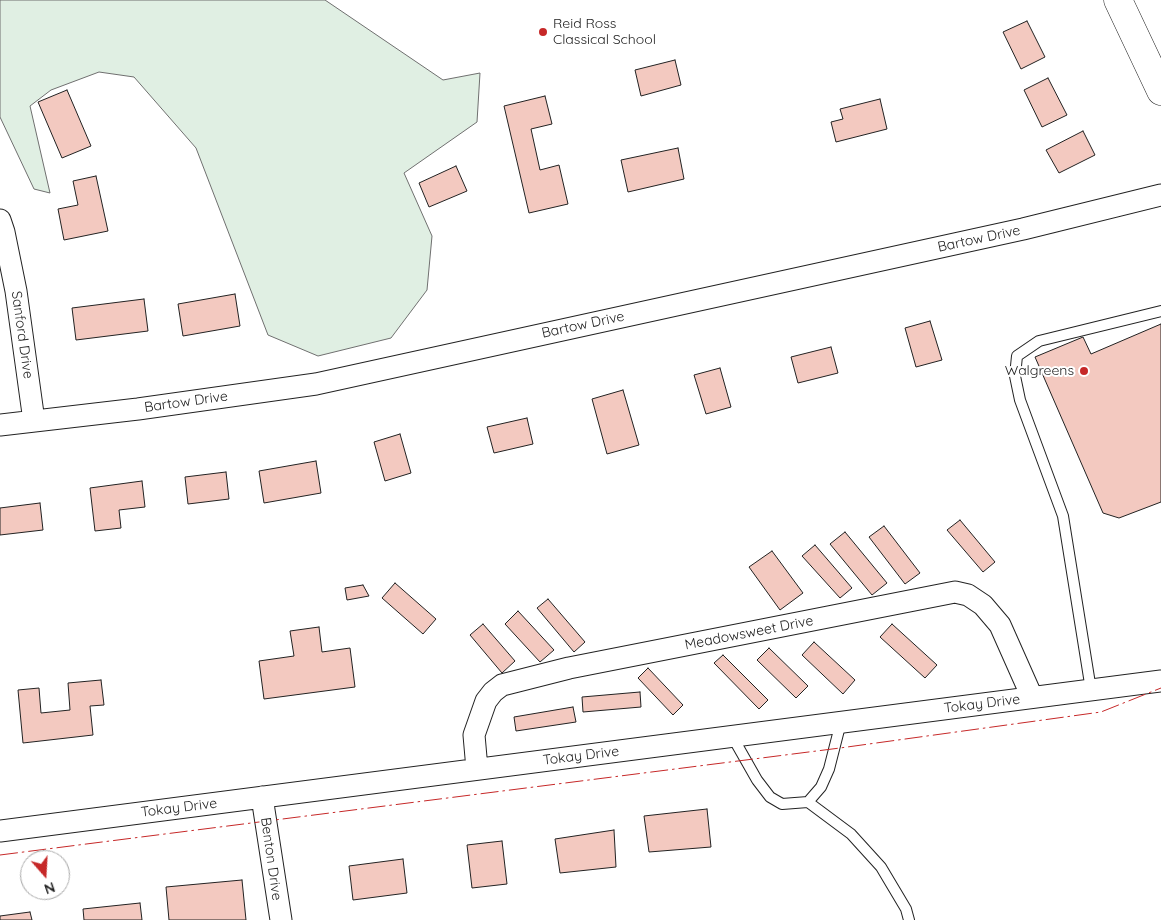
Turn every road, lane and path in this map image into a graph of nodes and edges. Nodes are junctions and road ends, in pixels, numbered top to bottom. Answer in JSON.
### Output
{"nodes":[{"id":1,"x":1118,"y":0,"type":"edge"},
{"id":2,"x":1154,"y":57,"type":"edge"},
{"id":3,"x":1161,"y":91,"type":"edge"},
{"id":4,"x":1161,"y":195,"type":"edge"},
{"id":5,"x":0,"y":220,"type":"edge"},
{"id":6,"x":1161,"y":311,"type":"edge"},
{"id":7,"x":34,"y":421,"type":"junction"},
{"id":8,"x":0,"y":425,"type":"edge"},
{"id":9,"x":1161,"y":680,"type":"edge"},
{"id":10,"x":1091,"y":690,"type":"junction"},
{"id":11,"x":1032,"y":697,"type":"junction"},
{"id":12,"x":841,"y":722,"type":"junction"},
{"id":13,"x":732,"y":736,"type":"junction"},
{"id":14,"x":478,"y":769,"type":"junction"},
{"id":15,"x":262,"y":797,"type":"junction"},
{"id":16,"x":808,"y":802,"type":"junction"},
{"id":17,"x":0,"y":831,"type":"edge"},
{"id":18,"x":281,"y":920,"type":"edge"},
{"id":19,"x":909,"y":920,"type":"edge"}],
"edges":[{"from":1,"to":2,"type":"main road"},
{"from":2,"to":3,"type":"main road"},
{"from":4,"to":7,"type":"street","name":"Bartow Drive"},
{"from":5,"to":7,"type":"street","name":"Sanford Drive"},
{"from":6,"to":10,"type":"lane"},
{"from":7,"to":8,"type":"street","name":"Bartow Drive"},
{"from":9,"to":10,"type":"street","name":"Tokay Drive"},
{"from":10,"to":11,"type":"street","name":"Tokay Drive"},
{"from":11,"to":12,"type":"street","name":"Tokay Drive"},
{"from":11,"to":14,"type":"street","name":"Meadowsweet Drive"},
{"from":12,"to":13,"type":"street","name":"Tokay Drive"},
{"from":12,"to":16,"type":"lane"},
{"from":13,"to":14,"type":"street","name":"Tokay Drive"},
{"from":13,"to":16,"type":"lane"},
{"from":14,"to":15,"type":"street","name":"Tokay Drive"},
{"from":15,"to":17,"type":"street","name":"Tokay Drive"},
{"from":15,"to":18,"type":"street","name":"Benton Drive"},
{"from":16,"to":19,"type":"lane"}]}
